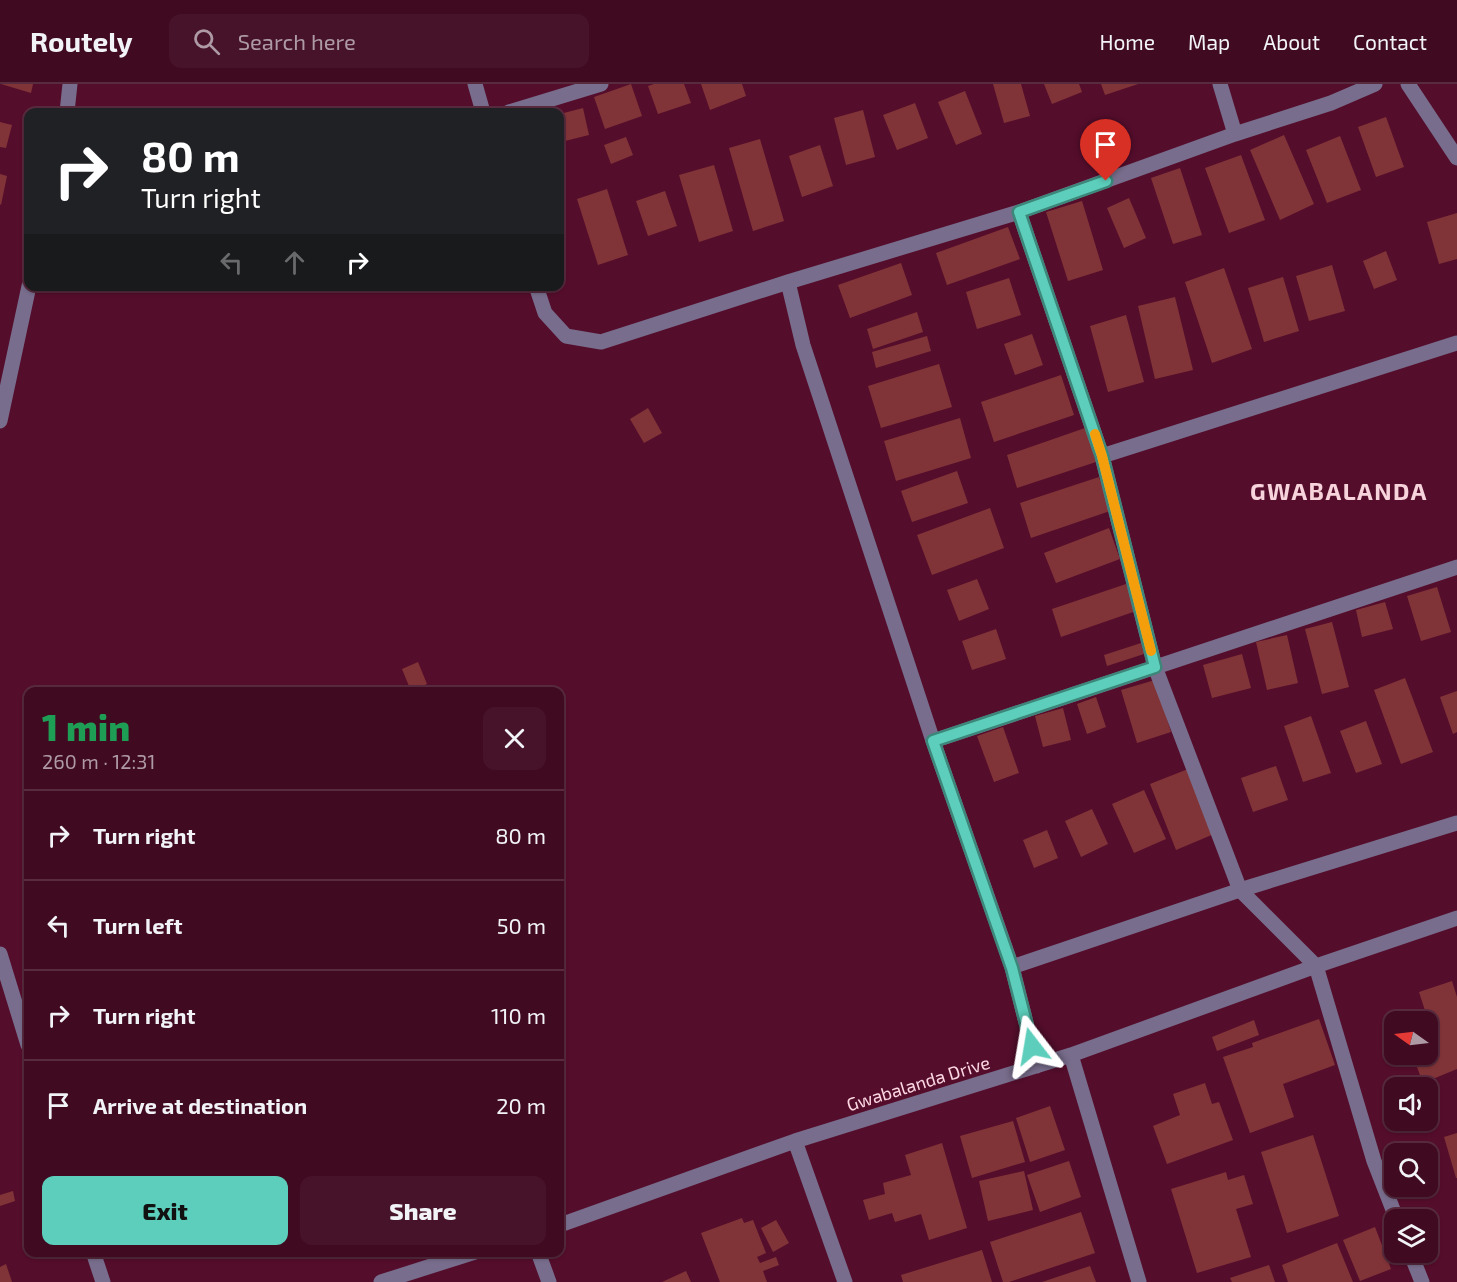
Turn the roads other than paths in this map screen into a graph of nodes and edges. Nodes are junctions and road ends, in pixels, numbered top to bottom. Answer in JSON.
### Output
{"nodes":[{"id":1,"x":70,"y":84,"type":"edge"},
{"id":2,"x":475,"y":84,"type":"edge"},
{"id":3,"x":600,"y":84,"type":"edge"},
{"id":4,"x":1220,"y":84,"type":"edge"},
{"id":5,"x":1375,"y":84,"type":"edge"},
{"id":6,"x":1408,"y":84,"type":"edge"},
{"id":7,"x":67,"y":108,"type":"edge"},
{"id":8,"x":482,"y":108,"type":"edge"},
{"id":9,"x":522,"y":108,"type":"edge"},
{"id":10,"x":1235,"y":134,"type":"junction"},
{"id":11,"x":1457,"y":158,"type":"edge"},
{"id":12,"x":1019,"y":212,"type":"junction"},
{"id":13,"x":788,"y":282,"type":"junction"},
{"id":14,"x":28,"y":291,"type":"edge"},
{"id":15,"x":538,"y":291,"type":"edge"},
{"id":16,"x":1457,"y":343,"type":"edge"},
{"id":17,"x":0,"y":421,"type":"edge"},
{"id":18,"x":1102,"y":456,"type":"junction"},
{"id":19,"x":1457,"y":567,"type":"edge"},
{"id":20,"x":1155,"y":667,"type":"junction"},
{"id":21,"x":933,"y":741,"type":"junction"},
{"id":22,"x":1457,"y":824,"type":"edge"},
{"id":23,"x":1240,"y":890,"type":"junction"},
{"id":24,"x":1457,"y":918,"type":"edge"},
{"id":25,"x":0,"y":954,"type":"edge"},
{"id":26,"x":1316,"y":966,"type":"junction"},
{"id":27,"x":1012,"y":968,"type":"junction"},
{"id":28,"x":24,"y":1032,"type":"edge"},
{"id":29,"x":1071,"y":1055,"type":"junction"},
{"id":30,"x":1037,"y":1066,"type":"junction"},
{"id":31,"x":795,"y":1141,"type":"junction"},
{"id":32,"x":1393,"y":1209,"type":"edge"},
{"id":33,"x":564,"y":1224,"type":"edge"},
{"id":34,"x":95,"y":1257,"type":"edge"},
{"id":35,"x":460,"y":1257,"type":"edge"},
{"id":36,"x":540,"y":1257,"type":"edge"},
{"id":37,"x":1414,"y":1263,"type":"edge"},
{"id":38,"x":103,"y":1282,"type":"edge"},
{"id":39,"x":381,"y":1282,"type":"edge"},
{"id":40,"x":549,"y":1282,"type":"edge"},
{"id":41,"x":845,"y":1282,"type":"edge"},
{"id":42,"x":1139,"y":1282,"type":"edge"},
{"id":43,"x":1422,"y":1282,"type":"edge"}],
"edges":[{"from":1,"to":7,"type":"street"},
{"from":2,"to":8,"type":"street"},
{"from":3,"to":9,"type":"street"},
{"from":4,"to":10,"type":"street"},
{"from":5,"to":10,"type":"street"},
{"from":6,"to":11,"type":"street"},
{"from":10,"to":12,"type":"street"},
{"from":12,"to":13,"type":"street"},
{"from":12,"to":18,"type":"street"},
{"from":13,"to":15,"type":"street"},
{"from":13,"to":21,"type":"street"},
{"from":14,"to":17,"type":"street"},
{"from":16,"to":18,"type":"street"},
{"from":18,"to":20,"type":"street"},
{"from":19,"to":20,"type":"street"},
{"from":20,"to":21,"type":"street"},
{"from":20,"to":23,"type":"street"},
{"from":21,"to":27,"type":"street"},
{"from":22,"to":23,"type":"street"},
{"from":23,"to":26,"type":"street"},
{"from":23,"to":27,"type":"street"},
{"from":24,"to":26,"type":"street","name":"Gwabalanda Drive"},
{"from":25,"to":28,"type":"street"},
{"from":26,"to":29,"type":"street","name":"Gwabalanda Drive"},
{"from":26,"to":32,"type":"street"},
{"from":27,"to":30,"type":"street"},
{"from":29,"to":30,"type":"street","name":"Gwabalanda Drive"},
{"from":29,"to":42,"type":"street"},
{"from":30,"to":31,"type":"street","name":"Gwabalanda Drive"},
{"from":31,"to":33,"type":"street","name":"Gwabalanda Drive"},
{"from":31,"to":41,"type":"street"},
{"from":34,"to":38,"type":"street"},
{"from":35,"to":39,"type":"street"},
{"from":36,"to":40,"type":"street"},
{"from":37,"to":43,"type":"street"}]}
